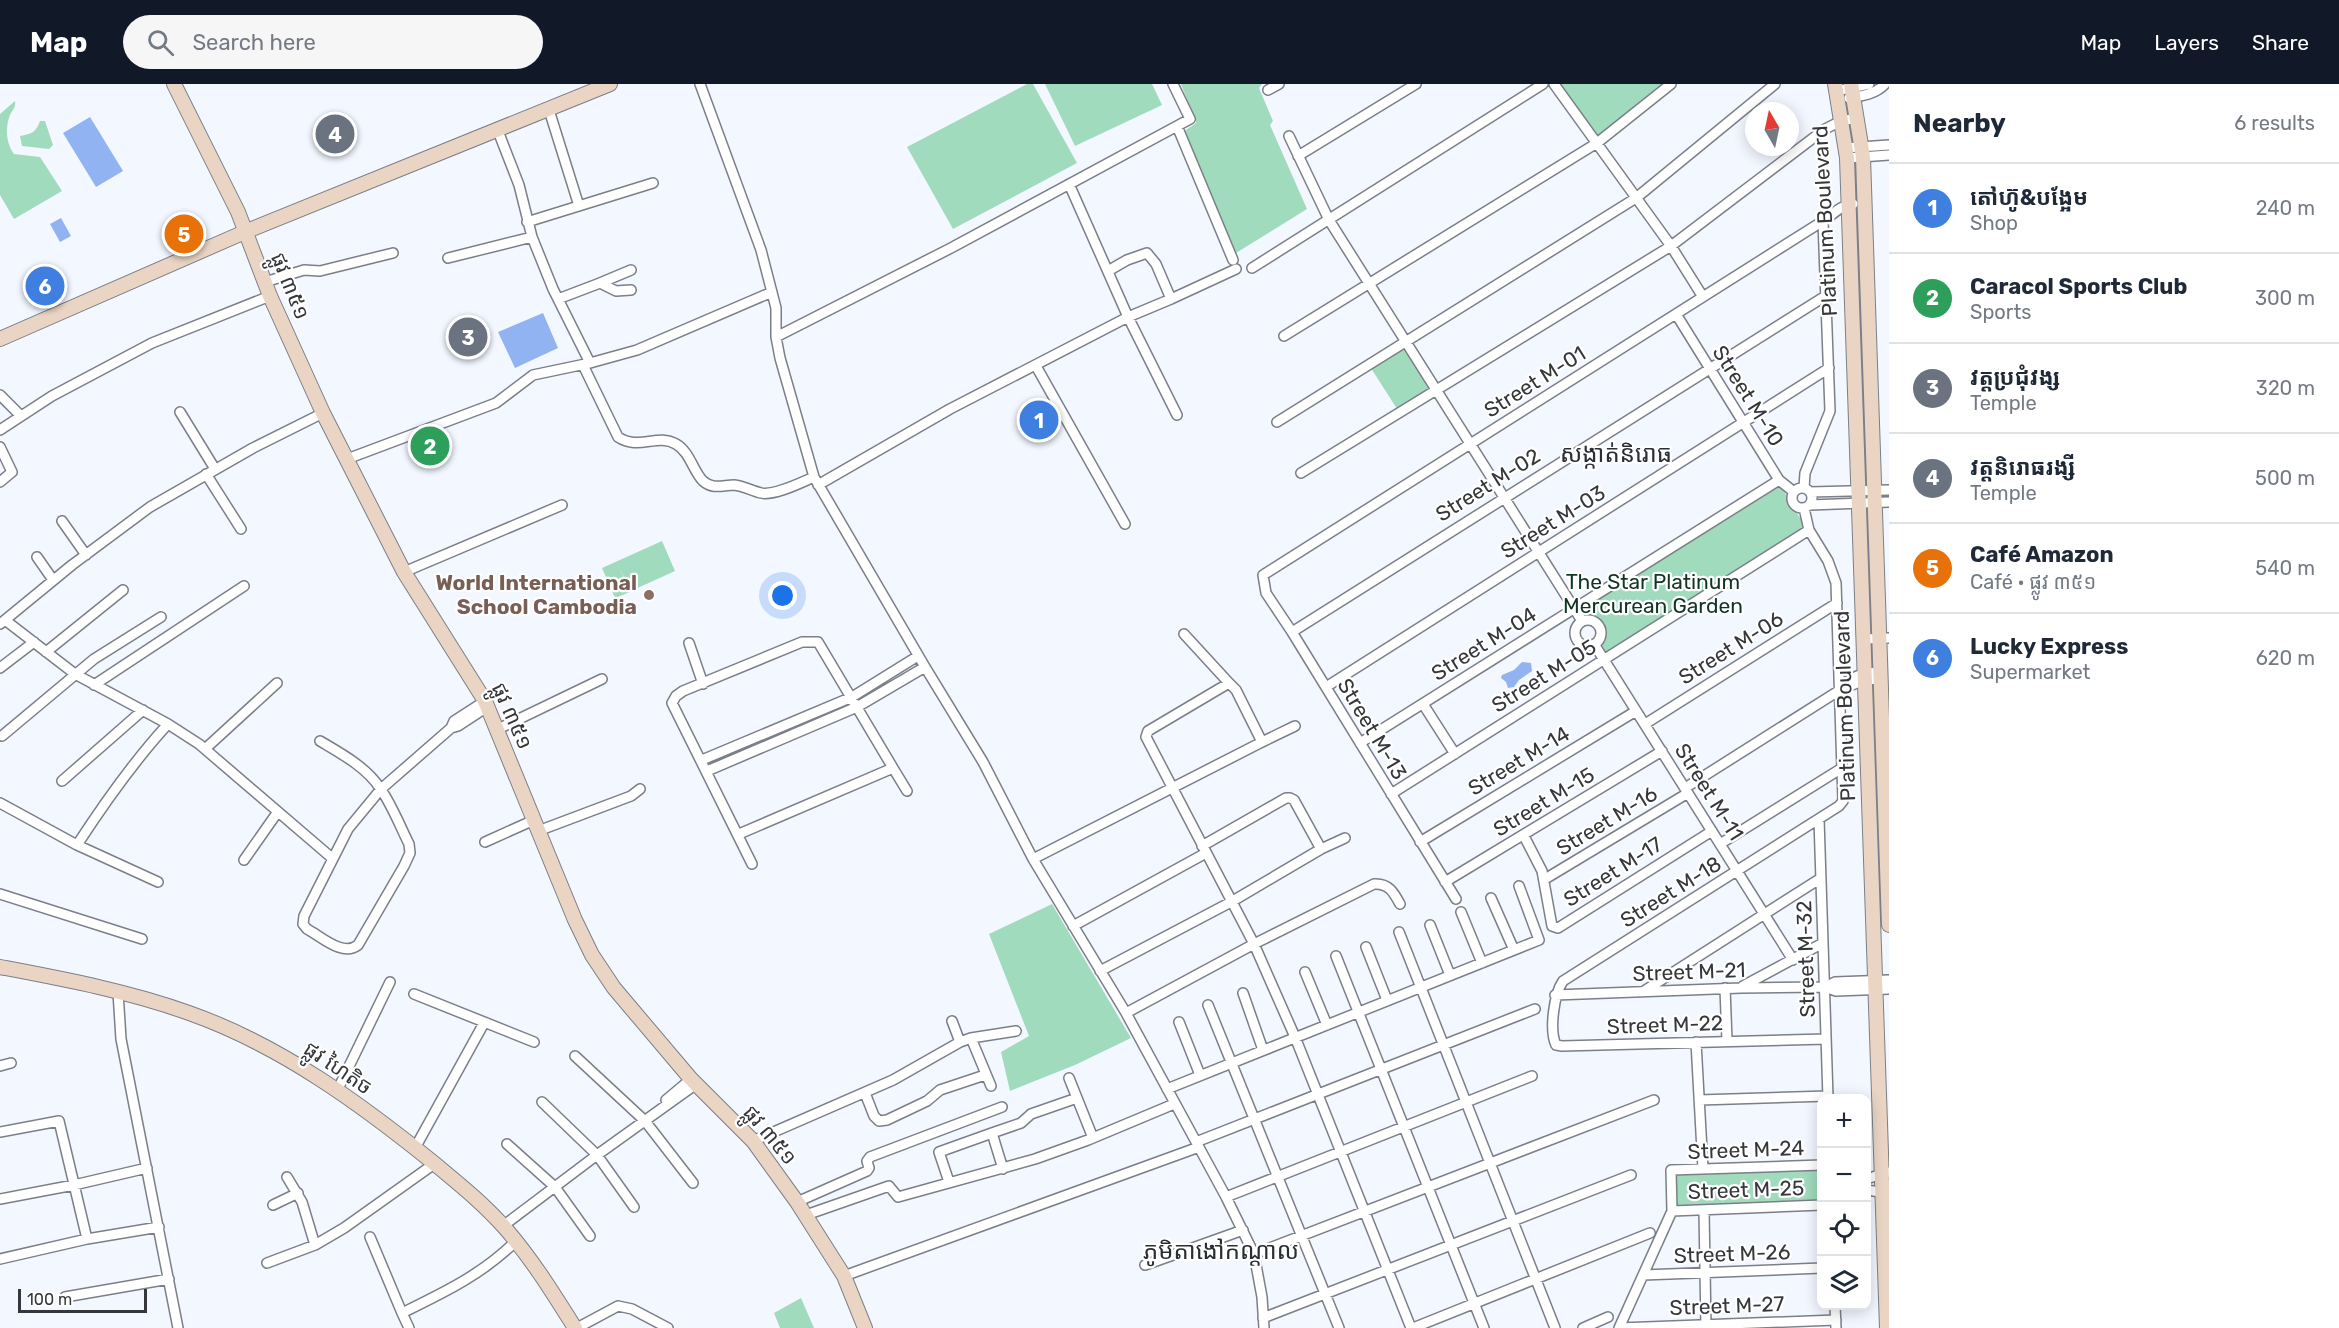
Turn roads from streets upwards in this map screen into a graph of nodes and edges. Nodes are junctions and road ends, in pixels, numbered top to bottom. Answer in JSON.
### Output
{"nodes":[{"id":1,"x":174,"y":84,"type":"edge"},
{"id":2,"x":610,"y":84,"type":"edge"},
{"id":3,"x":700,"y":84,"type":"edge"},
{"id":4,"x":1173,"y":84,"type":"edge"},
{"id":5,"x":1279,"y":84,"type":"edge"},
{"id":6,"x":1416,"y":84,"type":"edge"},
{"id":7,"x":1542,"y":84,"type":"edge"},
{"id":8,"x":1554,"y":84,"type":"edge"},
{"id":9,"x":1671,"y":84,"type":"edge"},
{"id":10,"x":1775,"y":84,"type":"edge"},
{"id":11,"x":1869,"y":84,"type":"edge"},
{"id":12,"x":1885,"y":84,"type":"edge"},
{"id":13,"x":1269,"y":90,"type":"dead end"},
{"id":14,"x":1852,"y":90,"type":"edge"},
{"id":15,"x":1836,"y":92,"type":"edge"},
{"id":16,"x":549,"y":110,"type":"junction"},
{"id":17,"x":1856,"y":115,"type":"junction"},
{"id":18,"x":1840,"y":117,"type":"junction"},
{"id":19,"x":1177,"y":126,"type":"junction"},
{"id":20,"x":498,"y":130,"type":"junction"},
{"id":21,"x":1288,"y":136,"type":"dead end"},
{"id":22,"x":1597,"y":143,"type":"junction"},
{"id":23,"x":1889,"y":145,"type":"edge"},
{"id":24,"x":1862,"y":152,"type":"junction"},
{"id":25,"x":1846,"y":153,"type":"junction"},
{"id":26,"x":1889,"y":155,"type":"edge"},
{"id":27,"x":1298,"y":156,"type":"junction"},
{"id":28,"x":653,"y":183,"type":"dead end"},
{"id":29,"x":1069,"y":184,"type":"junction"},
{"id":30,"x":1636,"y":198,"type":"junction"},
{"id":31,"x":579,"y":206,"type":"junction"},
{"id":32,"x":1848,"y":207,"type":"junction"},
{"id":33,"x":1864,"y":207,"type":"junction"},
{"id":34,"x":1329,"y":220,"type":"junction"},
{"id":35,"x":1825,"y":220,"type":"junction"},
{"id":36,"x":527,"y":222,"type":"junction"},
{"id":37,"x":247,"y":231,"type":"junction"},
{"id":38,"x":531,"y":237,"type":"junction"},
{"id":39,"x":1671,"y":246,"type":"junction"},
{"id":40,"x":393,"y":253,"type":"dead end"},
{"id":41,"x":448,"y":258,"type":"dead end"},
{"id":42,"x":1252,"y":268,"type":"dead end"},
{"id":43,"x":631,"y":270,"type":"dead end"},
{"id":44,"x":1108,"y":271,"type":"junction"},
{"id":45,"x":265,"y":282,"type":"junction"},
{"id":46,"x":600,"y":283,"type":"junction"},
{"id":47,"x":1369,"y":284,"type":"junction"},
{"id":48,"x":631,"y":290,"type":"dead end"},
{"id":49,"x":772,"y":292,"type":"junction"},
{"id":50,"x":1827,"y":295,"type":"junction"},
{"id":51,"x":270,"y":296,"type":"junction"},
{"id":52,"x":1703,"y":297,"type":"junction"},
{"id":53,"x":558,"y":299,"type":"junction"},
{"id":54,"x":1172,"y":299,"type":"junction"},
{"id":55,"x":1676,"y":314,"type":"junction"},
{"id":56,"x":1128,"y":317,"type":"junction"},
{"id":57,"x":1284,"y":336,"type":"dead end"},
{"id":58,"x":776,"y":337,"type":"junction"},
{"id":59,"x":0,"y":339,"type":"edge"},
{"id":60,"x":1406,"y":342,"type":"junction"},
{"id":61,"x":587,"y":364,"type":"junction"},
{"id":62,"x":1036,"y":366,"type":"junction"},
{"id":63,"x":1829,"y":368,"type":"junction"},
{"id":64,"x":1709,"y":369,"type":"junction"},
{"id":65,"x":1437,"y":389,"type":"junction"},
{"id":66,"x":0,"y":395,"type":"edge"},
{"id":67,"x":180,"y":412,"type":"dead end"},
{"id":68,"x":323,"y":413,"type":"junction"},
{"id":69,"x":1177,"y":415,"type":"dead end"},
{"id":70,"x":21,"y":416,"type":"junction"},
{"id":71,"x":1276,"y":422,"type":"dead end"},
{"id":72,"x":1743,"y":422,"type":"junction"},
{"id":73,"x":0,"y":430,"type":"edge"},
{"id":74,"x":1471,"y":444,"type":"junction"},
{"id":75,"x":0,"y":447,"type":"edge"},
{"id":76,"x":346,"y":459,"type":"junction"},
{"id":77,"x":215,"y":469,"type":"junction"},
{"id":78,"x":1301,"y":473,"type":"dead end"},
{"id":79,"x":206,"y":474,"type":"junction"},
{"id":80,"x":1779,"y":480,"type":"junction"},
{"id":81,"x":816,"y":481,"type":"junction"},
{"id":82,"x":0,"y":482,"type":"edge"},
{"id":83,"x":1807,"y":490,"type":"junction"},
{"id":84,"x":1889,"y":490,"type":"edge"},
{"id":85,"x":1794,"y":492,"type":"junction"},
{"id":86,"x":1504,"y":496,"type":"junction"},
{"id":87,"x":1874,"y":496,"type":"junction"},
{"id":88,"x":1858,"y":497,"type":"junction"},
{"id":89,"x":1889,"y":502,"type":"edge"},
{"id":90,"x":562,"y":505,"type":"dead end"},
{"id":91,"x":1807,"y":506,"type":"junction"},
{"id":92,"x":62,"y":521,"type":"dead end"},
{"id":93,"x":1125,"y":524,"type":"dead end"},
{"id":94,"x":241,"y":529,"type":"dead end"},
{"id":95,"x":1809,"y":530,"type":"junction"},
{"id":96,"x":1539,"y":552,"type":"junction"},
{"id":97,"x":86,"y":555,"type":"junction"},
{"id":98,"x":37,"y":557,"type":"dead end"},
{"id":99,"x":404,"y":572,"type":"junction"},
{"id":100,"x":1263,"y":575,"type":"joint"},
{"id":101,"x":54,"y":580,"type":"junction"},
{"id":102,"x":244,"y":586,"type":"dead end"},
{"id":103,"x":123,"y":590,"type":"dead end"},
{"id":104,"x":1837,"y":603,"type":"junction"},
{"id":105,"x":1574,"y":609,"type":"junction"},
{"id":106,"x":161,"y":616,"type":"dead end"},
{"id":107,"x":1582,"y":621,"type":"junction"},
{"id":108,"x":2,"y":622,"type":"edge"},
{"id":109,"x":1292,"y":632,"type":"junction"},
{"id":110,"x":1184,"y":634,"type":"dead end"},
{"id":111,"x":1884,"y":638,"type":"edge"},
{"id":112,"x":1863,"y":639,"type":"junction"},
{"id":113,"x":34,"y":642,"type":"junction"},
{"id":114,"x":689,"y":643,"type":"dead end"},
{"id":115,"x":1594,"y":644,"type":"junction"},
{"id":116,"x":46,"y":652,"type":"junction"},
{"id":117,"x":918,"y":657,"type":"junction"},
{"id":118,"x":1604,"y":659,"type":"junction"},
{"id":119,"x":925,"y":667,"type":"junction"},
{"id":120,"x":0,"y":668,"type":"edge"},
{"id":121,"x":75,"y":674,"type":"junction"},
{"id":122,"x":1864,"y":676,"type":"junction"},
{"id":123,"x":1880,"y":676,"type":"junction"},
{"id":124,"x":602,"y":679,"type":"dead end"},
{"id":125,"x":277,"y":682,"type":"dead end"},
{"id":126,"x":1229,"y":683,"type":"junction"},
{"id":127,"x":703,"y":684,"type":"junction"},
{"id":128,"x":94,"y":685,"type":"junction"},
{"id":129,"x":1326,"y":687,"type":"junction"},
{"id":130,"x":1839,"y":690,"type":"junction"},
{"id":131,"x":852,"y":697,"type":"junction"},
{"id":132,"x":486,"y":704,"type":"junction"},
{"id":133,"x":1423,"y":704,"type":"junction"},
{"id":134,"x":857,"y":707,"type":"junction"},
{"id":135,"x":143,"y":710,"type":"junction"},
{"id":136,"x":1636,"y":711,"type":"junction"},
{"id":137,"x":168,"y":724,"type":"junction"},
{"id":138,"x":1645,"y":724,"type":"junction"},
{"id":139,"x":1295,"y":726,"type":"dead end"},
{"id":140,"x":496,"y":730,"type":"junction"},
{"id":141,"x":2,"y":736,"type":"dead end"},
{"id":142,"x":320,"y":741,"type":"dead end"},
{"id":143,"x":1262,"y":742,"type":"junction"},
{"id":144,"x":1360,"y":743,"type":"junction"},
{"id":145,"x":205,"y":749,"type":"junction"},
{"id":146,"x":1662,"y":751,"type":"junction"},
{"id":147,"x":1455,"y":754,"type":"junction"},
{"id":148,"x":702,"y":760,"type":"junction"},
{"id":149,"x":893,"y":768,"type":"junction"},
{"id":150,"x":1842,"y":768,"type":"junction"},
{"id":151,"x":707,"y":771,"type":"junction"},
{"id":152,"x":62,"y":781,"type":"dead end"},
{"id":153,"x":1174,"y":788,"type":"junction"},
{"id":154,"x":381,"y":789,"type":"junction"},
{"id":155,"x":640,"y":789,"type":"dead end"},
{"id":156,"x":907,"y":790,"type":"dead end"},
{"id":157,"x":1686,"y":791,"type":"junction"},
{"id":158,"x":1391,"y":794,"type":"junction"},
{"id":159,"x":0,"y":803,"type":"edge"},
{"id":160,"x":1887,"y":811,"type":"edge"},
{"id":161,"x":1869,"y":812,"type":"junction"},
{"id":162,"x":277,"y":813,"type":"junction"},
{"id":163,"x":1819,"y":819,"type":"junction"},
{"id":164,"x":536,"y":826,"type":"junction"},
{"id":165,"x":1870,"y":828,"type":"junction"},
{"id":166,"x":1887,"y":828,"type":"edge"},
{"id":167,"x":1712,"y":831,"type":"junction"},
{"id":168,"x":739,"y":834,"type":"junction"},
{"id":169,"x":1524,"y":836,"type":"junction"},
{"id":170,"x":1346,"y":838,"type":"dead end"},
{"id":171,"x":485,"y":842,"type":"dead end"},
{"id":172,"x":1420,"y":842,"type":"junction"},
{"id":173,"x":1720,"y":844,"type":"junction"},
{"id":174,"x":77,"y":845,"type":"junction"},
{"id":175,"x":1204,"y":849,"type":"junction"},
{"id":176,"x":1321,"y":849,"type":"junction"},
{"id":177,"x":332,"y":858,"type":"junction"},
{"id":178,"x":1033,"y":859,"type":"junction"},
{"id":179,"x":244,"y":860,"type":"dead end"},
{"id":180,"x":752,"y":864,"type":"dead end"},
{"id":181,"x":1737,"y":872,"type":"junction"},
{"id":182,"x":1821,"y":878,"type":"junction"},
{"id":183,"x":1545,"y":879,"type":"junction"},
{"id":184,"x":158,"y":882,"type":"dead end"},
{"id":185,"x":1445,"y":882,"type":"junction"},
{"id":186,"x":1519,"y":886,"type":"dead end"},
{"id":187,"x":0,"y":894,"type":"edge"},
{"id":188,"x":1491,"y":898,"type":"dead end"},
{"id":189,"x":1456,"y":899,"type":"dead end"},
{"id":190,"x":1231,"y":902,"type":"junction"},
{"id":191,"x":1400,"y":904,"type":"dead end"},
{"id":192,"x":1461,"y":912,"type":"dead end"},
{"id":193,"x":1763,"y":913,"type":"junction"},
{"id":194,"x":1430,"y":925,"type":"dead end"},
{"id":195,"x":1889,"y":925,"type":"edge"},
{"id":196,"x":1073,"y":926,"type":"junction"},
{"id":197,"x":1399,"y":932,"type":"dead end"},
{"id":198,"x":142,"y":939,"type":"dead end"},
{"id":199,"x":1823,"y":943,"type":"junction"},
{"id":200,"x":1254,"y":944,"type":"junction"},
{"id":201,"x":1366,"y":947,"type":"dead end"},
{"id":202,"x":1514,"y":950,"type":"junction"},
{"id":203,"x":1336,"y":956,"type":"dead end"},
{"id":204,"x":1793,"y":960,"type":"junction"},
{"id":205,"x":1482,"y":963,"type":"junction"},
{"id":206,"x":0,"y":967,"type":"edge"},
{"id":207,"x":1100,"y":971,"type":"junction"},
{"id":208,"x":1305,"y":972,"type":"dead end"},
{"id":209,"x":1450,"y":975,"type":"junction"},
{"id":210,"x":390,"y":982,"type":"dead end"},
{"id":211,"x":1882,"y":985,"type":"edge"},
{"id":212,"x":1420,"y":987,"type":"junction"},
{"id":213,"x":1825,"y":987,"type":"junction"},
{"id":214,"x":1725,"y":988,"type":"junction"},
{"id":215,"x":1741,"y":988,"type":"junction"},
{"id":216,"x":1643,"y":991,"type":"junction"},
{"id":217,"x":118,"y":992,"type":"junction"},
{"id":218,"x":1243,"y":993,"type":"dead end"},
{"id":219,"x":414,"y":994,"type":"dead end"},
{"id":220,"x":1555,"y":995,"type":"junction"},
{"id":221,"x":1388,"y":1000,"type":"junction"},
{"id":222,"x":1208,"y":1005,"type":"dead end"},
{"id":223,"x":1535,"y":1009,"type":"dead end"},
{"id":224,"x":1358,"y":1012,"type":"junction"},
{"id":225,"x":1126,"y":1013,"type":"junction"},
{"id":226,"x":952,"y":1021,"type":"dead end"},
{"id":227,"x":1179,"y":1022,"type":"dead end"},
{"id":228,"x":484,"y":1023,"type":"junction"},
{"id":229,"x":1327,"y":1025,"type":"junction"},
{"id":230,"x":1016,"y":1031,"type":"dead end"},
{"id":231,"x":1295,"y":1037,"type":"junction"},
{"id":232,"x":971,"y":1038,"type":"junction"},
{"id":233,"x":1826,"y":1039,"type":"junction"},
{"id":234,"x":1727,"y":1041,"type":"junction"},
{"id":235,"x":534,"y":1042,"type":"dead end"},
{"id":236,"x":960,"y":1042,"type":"junction"},
{"id":237,"x":1696,"y":1042,"type":"junction"},
{"id":238,"x":1444,"y":1046,"type":"junction"},
{"id":239,"x":1263,"y":1050,"type":"junction"},
{"id":240,"x":575,"y":1056,"type":"dead end"},
{"id":241,"x":10,"y":1063,"type":"dead end"},
{"id":242,"x":1232,"y":1063,"type":"junction"},
{"id":243,"x":0,"y":1066,"type":"edge"},
{"id":244,"x":1382,"y":1070,"type":"junction"},
{"id":245,"x":985,"y":1075,"type":"junction"},
{"id":246,"x":1200,"y":1075,"type":"junction"},
{"id":247,"x":1532,"y":1077,"type":"dead end"},
{"id":248,"x":1070,"y":1078,"type":"dead end"},
{"id":249,"x":694,"y":1081,"type":"junction"},
{"id":250,"x":991,"y":1086,"type":"dead end"},
{"id":251,"x":1167,"y":1089,"type":"junction"},
{"id":252,"x":337,"y":1091,"type":"junction"},
{"id":253,"x":865,"y":1094,"type":"junction"},
{"id":254,"x":1828,"y":1094,"type":"edge"},
{"id":255,"x":1319,"y":1095,"type":"junction"},
{"id":256,"x":1817,"y":1097,"type":"edge"},
{"id":257,"x":1077,"y":1098,"type":"junction"},
{"id":258,"x":1654,"y":1100,"type":"dead end"},
{"id":259,"x":1699,"y":1100,"type":"junction"},
{"id":260,"x":542,"y":1102,"type":"dead end"},
{"id":261,"x":1466,"y":1103,"type":"junction"},
{"id":262,"x":1174,"y":1104,"type":"junction"},
{"id":263,"x":1002,"y":1107,"type":"dead end"},
{"id":264,"x":1255,"y":1120,"type":"junction"},
{"id":265,"x":645,"y":1121,"type":"junction"},
{"id":266,"x":1404,"y":1128,"type":"junction"},
{"id":267,"x":0,"y":1132,"type":"edge"},
{"id":268,"x":992,"y":1133,"type":"junction"},
{"id":269,"x":1093,"y":1138,"type":"junction"},
{"id":270,"x":753,"y":1141,"type":"junction"},
{"id":271,"x":507,"y":1144,"type":"dead end"},
{"id":272,"x":1198,"y":1144,"type":"junction"},
{"id":273,"x":415,"y":1148,"type":"junction"},
{"id":274,"x":1342,"y":1152,"type":"junction"},
{"id":275,"x":597,"y":1155,"type":"junction"},
{"id":276,"x":1490,"y":1163,"type":"junction"},
{"id":277,"x":434,"y":1164,"type":"junction"},
{"id":278,"x":1817,"y":1165,"type":"edge"},
{"id":279,"x":147,"y":1168,"type":"junction"},
{"id":280,"x":1003,"y":1169,"type":"junction"},
{"id":281,"x":1703,"y":1169,"type":"junction"},
{"id":282,"x":1885,"y":1174,"type":"edge"},
{"id":283,"x":1631,"y":1175,"type":"dead end"},
{"id":284,"x":287,"y":1177,"type":"dead end"},
{"id":285,"x":1278,"y":1178,"type":"junction"},
{"id":286,"x":949,"y":1182,"type":"junction"},
{"id":287,"x":693,"y":1183,"type":"dead end"},
{"id":288,"x":74,"y":1185,"type":"junction"},
{"id":289,"x":1428,"y":1186,"type":"junction"},
{"id":290,"x":555,"y":1187,"type":"junction"},
{"id":291,"x":1871,"y":1190,"type":"edge"},
{"id":292,"x":1886,"y":1192,"type":"edge"},
{"id":293,"x":298,"y":1194,"type":"junction"},
{"id":294,"x":1226,"y":1197,"type":"junction"},
{"id":295,"x":0,"y":1198,"type":"edge"},
{"id":296,"x":797,"y":1202,"type":"junction"},
{"id":297,"x":1817,"y":1205,"type":"edge"},
{"id":298,"x":273,"y":1206,"type":"dead end"},
{"id":299,"x":634,"y":1207,"type":"dead end"},
{"id":300,"x":1366,"y":1210,"type":"junction"},
{"id":301,"x":1704,"y":1210,"type":"junction"},
{"id":302,"x":1672,"y":1211,"type":"junction"},
{"id":303,"x":806,"y":1215,"type":"junction"},
{"id":304,"x":1513,"y":1221,"type":"junction"},
{"id":305,"x":503,"y":1226,"type":"junction"},
{"id":306,"x":159,"y":1227,"type":"junction"},
{"id":307,"x":1243,"y":1230,"type":"junction"},
{"id":308,"x":1650,"y":1233,"type":"dead end"},
{"id":309,"x":1302,"y":1235,"type":"junction"},
{"id":310,"x":590,"y":1236,"type":"dead end"},
{"id":311,"x":370,"y":1237,"type":"dead end"},
{"id":312,"x":87,"y":1239,"type":"junction"},
{"id":313,"x":516,"y":1241,"type":"junction"},
{"id":314,"x":315,"y":1245,"type":"junction"},
{"id":315,"x":1451,"y":1245,"type":"junction"},
{"id":316,"x":1254,"y":1254,"type":"junction"},
{"id":317,"x":0,"y":1259,"type":"edge"},
{"id":318,"x":267,"y":1263,"type":"dead end"},
{"id":319,"x":1145,"y":1265,"type":"dead end"},
{"id":320,"x":1817,"y":1268,"type":"edge"},
{"id":321,"x":1389,"y":1269,"type":"junction"},
{"id":322,"x":1705,"y":1273,"type":"junction"},
{"id":323,"x":1643,"y":1275,"type":"junction"},
{"id":324,"x":844,"y":1276,"type":"junction"},
{"id":325,"x":169,"y":1279,"type":"junction"},
{"id":326,"x":1536,"y":1280,"type":"junction"},
{"id":327,"x":1325,"y":1294,"type":"junction"},
{"id":328,"x":65,"y":1297,"type":"dead end"},
{"id":329,"x":1475,"y":1304,"type":"junction"},
{"id":330,"x":402,"y":1313,"type":"junction"},
{"id":331,"x":1608,"y":1317,"type":"dead end"},
{"id":332,"x":1264,"y":1323,"type":"edge"},
{"id":333,"x":1836,"y":1324,"type":"edge"},
{"id":334,"x":1706,"y":1326,"type":"edge"},
{"id":335,"x":178,"y":1328,"type":"edge"},
{"id":336,"x":409,"y":1328,"type":"edge"},
{"id":337,"x":576,"y":1328,"type":"edge"},
{"id":338,"x":668,"y":1328,"type":"edge"},
{"id":339,"x":865,"y":1328,"type":"edge"},
{"id":340,"x":1339,"y":1328,"type":"edge"},
{"id":341,"x":1412,"y":1328,"type":"edge"},
{"id":342,"x":1484,"y":1328,"type":"edge"},
{"id":343,"x":1555,"y":1328,"type":"edge"},
{"id":344,"x":1583,"y":1328,"type":"edge"},
{"id":345,"x":1619,"y":1328,"type":"edge"},
{"id":346,"x":1887,"y":1328,"type":"edge"}],
"edges":[{"from":1,"to":37,"type":"street","name":"ផ្លូវ ៣៥១"},
{"from":2,"to":16,"type":"street"},
{"from":3,"to":49,"type":"street"},
{"from":4,"to":19,"type":"street"},
{"from":5,"to":13,"type":"street"},
{"from":6,"to":27,"type":"street"},
{"from":7,"to":34,"type":"street"},
{"from":8,"to":22,"type":"street"},
{"from":9,"to":22,"type":"street"},
{"from":10,"to":30,"type":"street"},
{"from":11,"to":14,"type":"street"},
{"from":12,"to":14,"type":"street"},
{"from":14,"to":15,"type":"street"},
{"from":14,"to":17,"type":"street","name":"Platinum Boulevard"},
{"from":15,"to":18,"type":"street","name":"Platinum Boulevard"},
{"from":16,"to":20,"type":"street"},
{"from":16,"to":31,"type":"street"},
{"from":17,"to":18,"type":"street"},
{"from":17,"to":24,"type":"street","name":"Platinum Boulevard"},
{"from":18,"to":25,"type":"street","name":"Platinum Boulevard"},
{"from":18,"to":39,"type":"street"},
{"from":19,"to":29,"type":"street"},
{"from":19,"to":54,"type":"street"},
{"from":20,"to":36,"type":"street"},
{"from":20,"to":37,"type":"street"},
{"from":21,"to":27,"type":"street"},
{"from":22,"to":30,"type":"street"},
{"from":22,"to":47,"type":"street"},
{"from":23,"to":24,"type":"street"},
{"from":24,"to":25,"type":"street"},
{"from":24,"to":26,"type":"street"},
{"from":24,"to":33,"type":"street","name":"Platinum Boulevard"},
{"from":25,"to":32,"type":"street","name":"Platinum Boulevard"},
{"from":27,"to":34,"type":"street"},
{"from":28,"to":31,"type":"street"},
{"from":29,"to":44,"type":"street"},
{"from":29,"to":58,"type":"street"},
{"from":30,"to":39,"type":"street"},
{"from":30,"to":60,"type":"street"},
{"from":31,"to":36,"type":"street"},
{"from":32,"to":33,"type":"street"},
{"from":32,"to":35,"type":"street","name":"Street M-01"},
{"from":32,"to":88,"type":"street","name":"Platinum Boulevard"},
{"from":33,"to":87,"type":"street","name":"Platinum Boulevard"},
{"from":34,"to":42,"type":"street"},
{"from":34,"to":47,"type":"street"},
{"from":35,"to":50,"type":"street"},
{"from":35,"to":52,"type":"street","name":"Street M-01"},
{"from":36,"to":38,"type":"street"},
{"from":37,"to":45,"type":"street","name":"ផ្លូវ ៣៥១"},
{"from":37,"to":59,"type":"street"},
{"from":38,"to":41,"type":"street"},
{"from":38,"to":53,"type":"street"},
{"from":39,"to":52,"type":"street"},
{"from":39,"to":65,"type":"street"},
{"from":40,"to":45,"type":"street"},
{"from":43,"to":46,"type":"street"},
{"from":44,"to":54,"type":"street"},
{"from":44,"to":56,"type":"street"},
{"from":45,"to":51,"type":"street","name":"ផ្លូវ ៣៥១"},
{"from":46,"to":48,"type":"street"},
{"from":46,"to":53,"type":"street"},
{"from":47,"to":57,"type":"street"},
{"from":47,"to":60,"type":"street"},
{"from":49,"to":58,"type":"street"},
{"from":49,"to":61,"type":"street"},
{"from":50,"to":63,"type":"street"},
{"from":50,"to":64,"type":"street","name":"Street M-02"},
{"from":51,"to":68,"type":"street","name":"ផ្លូវ ៣៥១"},
{"from":51,"to":70,"type":"street"},
{"from":52,"to":55,"type":"street","name":"Street M-01"},
{"from":53,"to":61,"type":"street"},
{"from":54,"to":56,"type":"street"},
{"from":55,"to":64,"type":"street","name":"Street M-10"},
{"from":55,"to":74,"type":"street","name":"Street M-01"},
{"from":56,"to":62,"type":"street"},
{"from":56,"to":69,"type":"street"},
{"from":58,"to":81,"type":"street"},
{"from":60,"to":65,"type":"street"},
{"from":60,"to":71,"type":"street"},
{"from":61,"to":76,"type":"street"},
{"from":61,"to":81,"type":"street"},
{"from":62,"to":81,"type":"street"},
{"from":62,"to":93,"type":"street"},
{"from":63,"to":72,"type":"street","name":"Street M-03"},
{"from":63,"to":83,"type":"street"},
{"from":64,"to":72,"type":"street","name":"Street M-10"},
{"from":64,"to":86,"type":"street","name":"Street M-02"},
{"from":65,"to":74,"type":"street"},
{"from":65,"to":78,"type":"street"},
{"from":66,"to":70,"type":"street"},
{"from":67,"to":77,"type":"street"},
{"from":68,"to":76,"type":"street","name":"ផ្លូវ ៣៥១"},
{"from":68,"to":77,"type":"street"},
{"from":70,"to":73,"type":"street"},
{"from":72,"to":80,"type":"street","name":"Street M-10"},
{"from":72,"to":96,"type":"street","name":"Street M-03"},
{"from":74,"to":86,"type":"street"},
{"from":74,"to":100,"type":"street","name":"Street M-01"},
{"from":75,"to":82,"type":"street"},
{"from":76,"to":99,"type":"street","name":"ផ្លូវ ៣៥១"},
{"from":77,"to":79,"type":"street"},
{"from":79,"to":94,"type":"street"},
{"from":79,"to":97,"type":"street"},
{"from":80,"to":85,"type":"street","name":"Street M-10"},
{"from":80,"to":105,"type":"street","name":"Street M-04"},
{"from":81,"to":117,"type":"street"},
{"from":83,"to":85,"type":"street"},
{"from":83,"to":88,"type":"street"},
{"from":83,"to":91,"type":"street"},
{"from":84,"to":87,"type":"street"},
{"from":85,"to":91,"type":"street"},
{"from":86,"to":96,"type":"street"},
{"from":86,"to":109,"type":"street","name":"Street M-02"},
{"from":87,"to":88,"type":"street"},
{"from":87,"to":89,"type":"street"},
{"from":87,"to":111,"type":"street","name":"Platinum Boulevard"},
{"from":88,"to":91,"type":"street"},
{"from":88,"to":112,"type":"street","name":"Platinum Boulevard"},
{"from":90,"to":99,"type":"street"},
{"from":91,"to":95,"type":"street"},
{"from":92,"to":97,"type":"street"},
{"from":95,"to":104,"type":"street"},
{"from":95,"to":118,"type":"street","name":"Street M-05"},
{"from":96,"to":105,"type":"street"},
{"from":96,"to":129,"type":"street","name":"Street M-03"},
{"from":97,"to":101,"type":"street"},
{"from":98,"to":101,"type":"street"},
{"from":99,"to":132,"type":"street","name":"ផ្លូវ ៣៥១"},
{"from":100,"to":109,"type":"street","name":"Street M-13"},
{"from":101,"to":108,"type":"street"},
{"from":102,"to":128,"type":"street"},
{"from":103,"to":116,"type":"street"},
{"from":104,"to":130,"type":"street"},
{"from":104,"to":138,"type":"street","name":"Street M-06"},
{"from":105,"to":107,"type":"street"},
{"from":105,"to":133,"type":"street","name":"Street M-04"},
{"from":106,"to":121,"type":"street"},
{"from":107,"to":115,"type":"street"},
{"from":107,"to":115,"type":"street"},
{"from":108,"to":113,"type":"street"},
{"from":109,"to":129,"type":"street","name":"Street M-13"},
{"from":110,"to":126,"type":"street"},
{"from":111,"to":112,"type":"street"},
{"from":111,"to":123,"type":"street","name":"Platinum Boulevard"},
{"from":112,"to":122,"type":"street","name":"Platinum Boulevard"},
{"from":113,"to":116,"type":"street"},
{"from":113,"to":120,"type":"street"},
{"from":114,"to":127,"type":"street"},
{"from":115,"to":118,"type":"street","name":"Street M-11"},
{"from":116,"to":121,"type":"street"},
{"from":117,"to":119,"type":"street"},
{"from":117,"to":131,"type":"street"},
{"from":118,"to":136,"type":"street","name":"Street M-11"},
{"from":118,"to":147,"type":"street","name":"Street M-05"},
{"from":119,"to":134,"type":"street"},
{"from":119,"to":178,"type":"street"},
{"from":121,"to":128,"type":"street"},
{"from":121,"to":141,"type":"street"},
{"from":122,"to":123,"type":"street"},
{"from":122,"to":130,"type":"street","name":"Street M-16"},
{"from":122,"to":161,"type":"street","name":"Platinum Boulevard"},
{"from":123,"to":160,"type":"street","name":"Platinum Boulevard"},
{"from":124,"to":140,"type":"street"},
{"from":125,"to":145,"type":"street"},
{"from":126,"to":143,"type":"street"},
{"from":126,"to":153,"type":"street"},
{"from":127,"to":131,"type":"street"},
{"from":127,"to":148,"type":"street"},
{"from":128,"to":135,"type":"street"},
{"from":129,"to":144,"type":"street","name":"Street M-13"},
{"from":130,"to":150,"type":"street"},
{"from":130,"to":157,"type":"street","name":"Street M-16"},
{"from":131,"to":134,"type":"street"},
{"from":131,"to":148,"type":"street"},
{"from":132,"to":140,"type":"street","name":"ផ្លូវ ៣៥១"},
{"from":132,"to":154,"type":"street"},
{"from":133,"to":144,"type":"street","name":"Street M-04"},
{"from":133,"to":147,"type":"street"},
{"from":134,"to":149,"type":"street"},
{"from":134,"to":151,"type":"street"},
{"from":135,"to":137,"type":"street"},
{"from":135,"to":152,"type":"street"},
{"from":136,"to":138,"type":"street","name":"Street M-11"},
{"from":136,"to":172,"type":"street","name":"Street M-14"},
{"from":137,"to":145,"type":"street"},
{"from":137,"to":174,"type":"street"},
{"from":138,"to":146,"type":"street","name":"Street M-11"},
{"from":139,"to":143,"type":"street"},
{"from":140,"to":164,"type":"street","name":"ផ្លូវ ៣៥១"},
{"from":142,"to":154,"type":"street"},
{"from":143,"to":153,"type":"street"},
{"from":144,"to":158,"type":"street","name":"Street M-13"},
{"from":145,"to":162,"type":"street"},
{"from":146,"to":157,"type":"street","name":"Street M-11"},
{"from":146,"to":169,"type":"street","name":"Street M-15"},
{"from":147,"to":158,"type":"street","name":"Street M-05"},
{"from":148,"to":151,"type":"street"},
{"from":149,"to":156,"type":"street"},
{"from":149,"to":168,"type":"street"},
{"from":150,"to":163,"type":"street","name":"Street M-18"},
{"from":150,"to":173,"type":"street"},
{"from":151,"to":168,"type":"street"},
{"from":153,"to":175,"type":"street"},
{"from":153,"to":178,"type":"street"},
{"from":154,"to":177,"type":"street"},
{"from":154,"to":177,"type":"street"},
{"from":155,"to":164,"type":"street"},
{"from":157,"to":167,"type":"street","name":"Street M-11"},
{"from":157,"to":183,"type":"street","name":"Street M-16"},
{"from":158,"to":172,"type":"street","name":"Street M-13"},
{"from":159,"to":174,"type":"street"},
{"from":160,"to":161,"type":"street"},
{"from":160,"to":166,"type":"street","name":"Platinum Boulevard"},
{"from":161,"to":165,"type":"street","name":"Platinum Boulevard"},
{"from":162,"to":177,"type":"street"},
{"from":162,"to":179,"type":"street"},
{"from":163,"to":181,"type":"street","name":"Street M-18"},
{"from":163,"to":182,"type":"street","name":"Street M-32"},
{"from":164,"to":171,"type":"street"},
{"from":164,"to":249,"type":"street","name":"ផ្លូវ ៣៥១"},
{"from":165,"to":166,"type":"street"},
{"from":165,"to":211,"type":"street","name":"Platinum Boulevard"},
{"from":166,"to":195,"type":"street","name":"Platinum Boulevard"},
{"from":167,"to":173,"type":"street","name":"Street M-11"},
{"from":167,"to":183,"type":"street","name":"Street M-17"},
{"from":168,"to":180,"type":"street"},
{"from":169,"to":183,"type":"street","name":"Street M-17"},
{"from":169,"to":185,"type":"street","name":"Street M-15"},
{"from":170,"to":176,"type":"street"},
{"from":172,"to":185,"type":"street","name":"Street M-13"},
{"from":173,"to":181,"type":"street","name":"Street M-11"},
{"from":174,"to":184,"type":"street"},
{"from":175,"to":176,"type":"street"},
{"from":175,"to":190,"type":"street"},
{"from":175,"to":196,"type":"street"},
{"from":176,"to":190,"type":"street"},
{"from":178,"to":196,"type":"street"},
{"from":181,"to":193,"type":"street","name":"Street M-11"},
{"from":181,"to":220,"type":"street","name":"Street M-18"},
{"from":182,"to":193,"type":"street"},
{"from":182,"to":199,"type":"street","name":"Street M-32"},
{"from":185,"to":189,"type":"street","name":"Street M-13"},
{"from":186,"to":202,"type":"street"},
{"from":187,"to":198,"type":"street"},
{"from":188,"to":202,"type":"street"},
{"from":190,"to":200,"type":"street"},
{"from":190,"to":207,"type":"street"},
{"from":191,"to":200,"type":"street"},
{"from":192,"to":205,"type":"street"},
{"from":193,"to":204,"type":"street","name":"Street M-11"},
{"from":193,"to":216,"type":"street"},
{"from":194,"to":209,"type":"street"},
{"from":196,"to":207,"type":"street"},
{"from":197,"to":212,"type":"street"},
{"from":199,"to":204,"type":"street"},
{"from":199,"to":213,"type":"street","name":"Street M-32"},
{"from":200,"to":225,"type":"street"},
{"from":200,"to":231,"type":"street"},
{"from":201,"to":221,"type":"street"},
{"from":202,"to":205,"type":"street"},
{"from":203,"to":224,"type":"street"},
{"from":204,"to":215,"type":"street"},
{"from":205,"to":209,"type":"street"},
{"from":206,"to":217,"type":"street","name":"ផ្លូវ ហៃតិច"},
{"from":207,"to":225,"type":"street"},
{"from":208,"to":229,"type":"street"},
{"from":209,"to":212,"type":"street"},
{"from":210,"to":252,"type":"street"},
{"from":211,"to":213,"type":"street","name":"Street M-21"},
{"from":211,"to":282,"type":"street","name":"Platinum Boulevard"},
{"from":212,"to":221,"type":"street"},
{"from":212,"to":238,"type":"street"},
{"from":213,"to":215,"type":"street","name":"Street M-21"},
{"from":213,"to":233,"type":"street","name":"Street M-32"},
{"from":214,"to":215,"type":"street","name":"Street M-21"},
{"from":214,"to":216,"type":"street","name":"Street M-21"},
{"from":214,"to":234,"type":"street"},
{"from":216,"to":220,"type":"street","name":"Street M-21"},
{"from":217,"to":252,"type":"street","name":"ផ្លូវ ហៃតិច"},
{"from":217,"to":279,"type":"street"},
{"from":218,"to":239,"type":"street"},
{"from":219,"to":228,"type":"street"},
{"from":220,"to":237,"type":"street","name":"Street M-22"},
{"from":221,"to":224,"type":"street"},
{"from":222,"to":242,"type":"street"},
{"from":223,"to":238,"type":"street"},
{"from":224,"to":229,"type":"street"},
{"from":224,"to":244,"type":"street"},
{"from":225,"to":251,"type":"street"},
{"from":226,"to":236,"type":"street"},
{"from":227,"to":246,"type":"street"},
{"from":228,"to":235,"type":"street"},
{"from":228,"to":273,"type":"street"},
{"from":229,"to":231,"type":"street"},
{"from":230,"to":232,"type":"street"},
{"from":231,"to":239,"type":"street"},
{"from":231,"to":255,"type":"street"},
{"from":232,"to":236,"type":"street"},
{"from":232,"to":245,"type":"street"},
{"from":233,"to":234,"type":"street","name":"Street M-22"},
{"from":233,"to":254,"type":"street","name":"Street M-32"},
{"from":234,"to":237,"type":"street","name":"Street M-22"},
{"from":236,"to":253,"type":"street"},
{"from":237,"to":259,"type":"street"},
{"from":238,"to":244,"type":"street"},
{"from":238,"to":261,"type":"street"},
{"from":239,"to":242,"type":"street"},
{"from":240,"to":265,"type":"street"},
{"from":241,"to":243,"type":"street"},
{"from":242,"to":246,"type":"street"},
{"from":242,"to":264,"type":"street"},
{"from":244,"to":255,"type":"street"},
{"from":244,"to":266,"type":"street"},
{"from":245,"to":250,"type":"street"},
{"from":245,"to":253,"type":"street"},
{"from":246,"to":251,"type":"street"},
{"from":247,"to":261,"type":"street"},
{"from":248,"to":257,"type":"street"},
{"from":249,"to":265,"type":"street"},
{"from":249,"to":270,"type":"street","name":"ផ្លូវ ៣៥១"},
{"from":251,"to":262,"type":"street"},
{"from":252,"to":273,"type":"street","name":"ផ្លូវ ហៃតិច"},
{"from":253,"to":270,"type":"street"},
{"from":255,"to":264,"type":"street"},
{"from":255,"to":274,"type":"street"},
{"from":256,"to":259,"type":"street"},
{"from":257,"to":268,"type":"street"},
{"from":257,"to":269,"type":"street"},
{"from":258,"to":276,"type":"street"},
{"from":259,"to":281,"type":"street"},
{"from":260,"to":275,"type":"street"},
{"from":261,"to":266,"type":"street"},
{"from":261,"to":276,"type":"street"},
{"from":262,"to":269,"type":"street"},
{"from":262,"to":272,"type":"street"},
{"from":263,"to":296,"type":"street"},
{"from":264,"to":272,"type":"street"},
{"from":264,"to":285,"type":"street"},
{"from":265,"to":275,"type":"street"},
{"from":265,"to":287,"type":"street"},
{"from":266,"to":274,"type":"street"},
{"from":266,"to":289,"type":"street"},
{"from":267,"to":288,"type":"street"},
{"from":268,"to":280,"type":"street"},
{"from":268,"to":286,"type":"street"},
{"from":269,"to":280,"type":"street"},
{"from":270,"to":296,"type":"street","name":"ផ្លូវ ៣៥១"},
{"from":271,"to":290,"type":"street"},
{"from":272,"to":294,"type":"street"},
{"from":272,"to":324,"type":"street"},
{"from":273,"to":277,"type":"street","name":"ផ្លូវ ហៃតិច"},
{"from":274,"to":285,"type":"street"},
{"from":274,"to":300,"type":"street"},
{"from":275,"to":290,"type":"street"},
{"from":275,"to":299,"type":"street"},
{"from":276,"to":289,"type":"street"},
{"from":276,"to":304,"type":"street"},
{"from":277,"to":305,"type":"street","name":"ផ្លូវ ហៃតិច"},
{"from":277,"to":314,"type":"street"},
{"from":278,"to":281,"type":"street","name":"Street M-24"},
{"from":279,"to":288,"type":"street"},
{"from":279,"to":306,"type":"street"},
{"from":280,"to":286,"type":"street"},
{"from":281,"to":302,"type":"street","name":"Street M-24"},
{"from":282,"to":292,"type":"street","name":"Platinum Boulevard"},
{"from":283,"to":304,"type":"street"},
{"from":284,"to":293,"type":"street"},
{"from":285,"to":294,"type":"street"},
{"from":285,"to":309,"type":"street"},
{"from":286,"to":303,"type":"street"},
{"from":288,"to":295,"type":"street"},
{"from":288,"to":312,"type":"street"},
{"from":289,"to":300,"type":"street"},
{"from":289,"to":315,"type":"street"},
{"from":290,"to":305,"type":"street"},
{"from":290,"to":310,"type":"street"},
{"from":291,"to":292,"type":"street"},
{"from":292,"to":346,"type":"street","name":"Platinum Boulevard"},
{"from":293,"to":298,"type":"street"},
{"from":293,"to":314,"type":"street"},
{"from":294,"to":307,"type":"street"},
{"from":296,"to":303,"type":"street","name":"ផ្លូវ ៣៥១"},
{"from":297,"to":301,"type":"street","name":"Street M-25"},
{"from":300,"to":309,"type":"street"},
{"from":300,"to":321,"type":"street"},
{"from":301,"to":302,"type":"street","name":"Street M-25"},
{"from":301,"to":322,"type":"street"},
{"from":302,"to":323,"type":"street"},
{"from":303,"to":324,"type":"street","name":"ផ្លូវ ៣៥១"},
{"from":304,"to":315,"type":"street"},
{"from":304,"to":326,"type":"street"},
{"from":305,"to":313,"type":"street","name":"ផ្លូវ ហៃតិច"},
{"from":306,"to":312,"type":"street"},
{"from":306,"to":325,"type":"street"},
{"from":307,"to":316,"type":"street"},
{"from":307,"to":319,"type":"street"},
{"from":308,"to":326,"type":"street"},
{"from":309,"to":316,"type":"street"},
{"from":309,"to":327,"type":"street"},
{"from":311,"to":330,"type":"street"},
{"from":312,"to":317,"type":"street"},
{"from":313,"to":330,"type":"street"},
{"from":313,"to":337,"type":"street","name":"ផ្លូវ ហៃតិច"},
{"from":314,"to":318,"type":"street"},
{"from":315,"to":321,"type":"street"},
{"from":315,"to":329,"type":"street"},
{"from":316,"to":332,"type":"street"},
{"from":320,"to":322,"type":"street","name":"Street M-26"},
{"from":321,"to":327,"type":"street"},
{"from":321,"to":341,"type":"street"},
{"from":322,"to":323,"type":"street","name":"Street M-26"},
{"from":322,"to":334,"type":"street"},
{"from":323,"to":345,"type":"street"},
{"from":324,"to":339,"type":"street","name":"ផ្លូវ ៣៥១"},
{"from":325,"to":328,"type":"street"},
{"from":325,"to":335,"type":"street"},
{"from":326,"to":329,"type":"street"},
{"from":326,"to":343,"type":"street"},
{"from":327,"to":332,"type":"street"},
{"from":327,"to":340,"type":"street"},
{"from":329,"to":341,"type":"street"},
{"from":329,"to":342,"type":"street"},
{"from":330,"to":336,"type":"street"},
{"from":331,"to":344,"type":"street"},
{"from":333,"to":334,"type":"street","name":"Street M-27"},
{"from":334,"to":345,"type":"street","name":"Street M-27"},
{"from":337,"to":338,"type":"street"}]}
